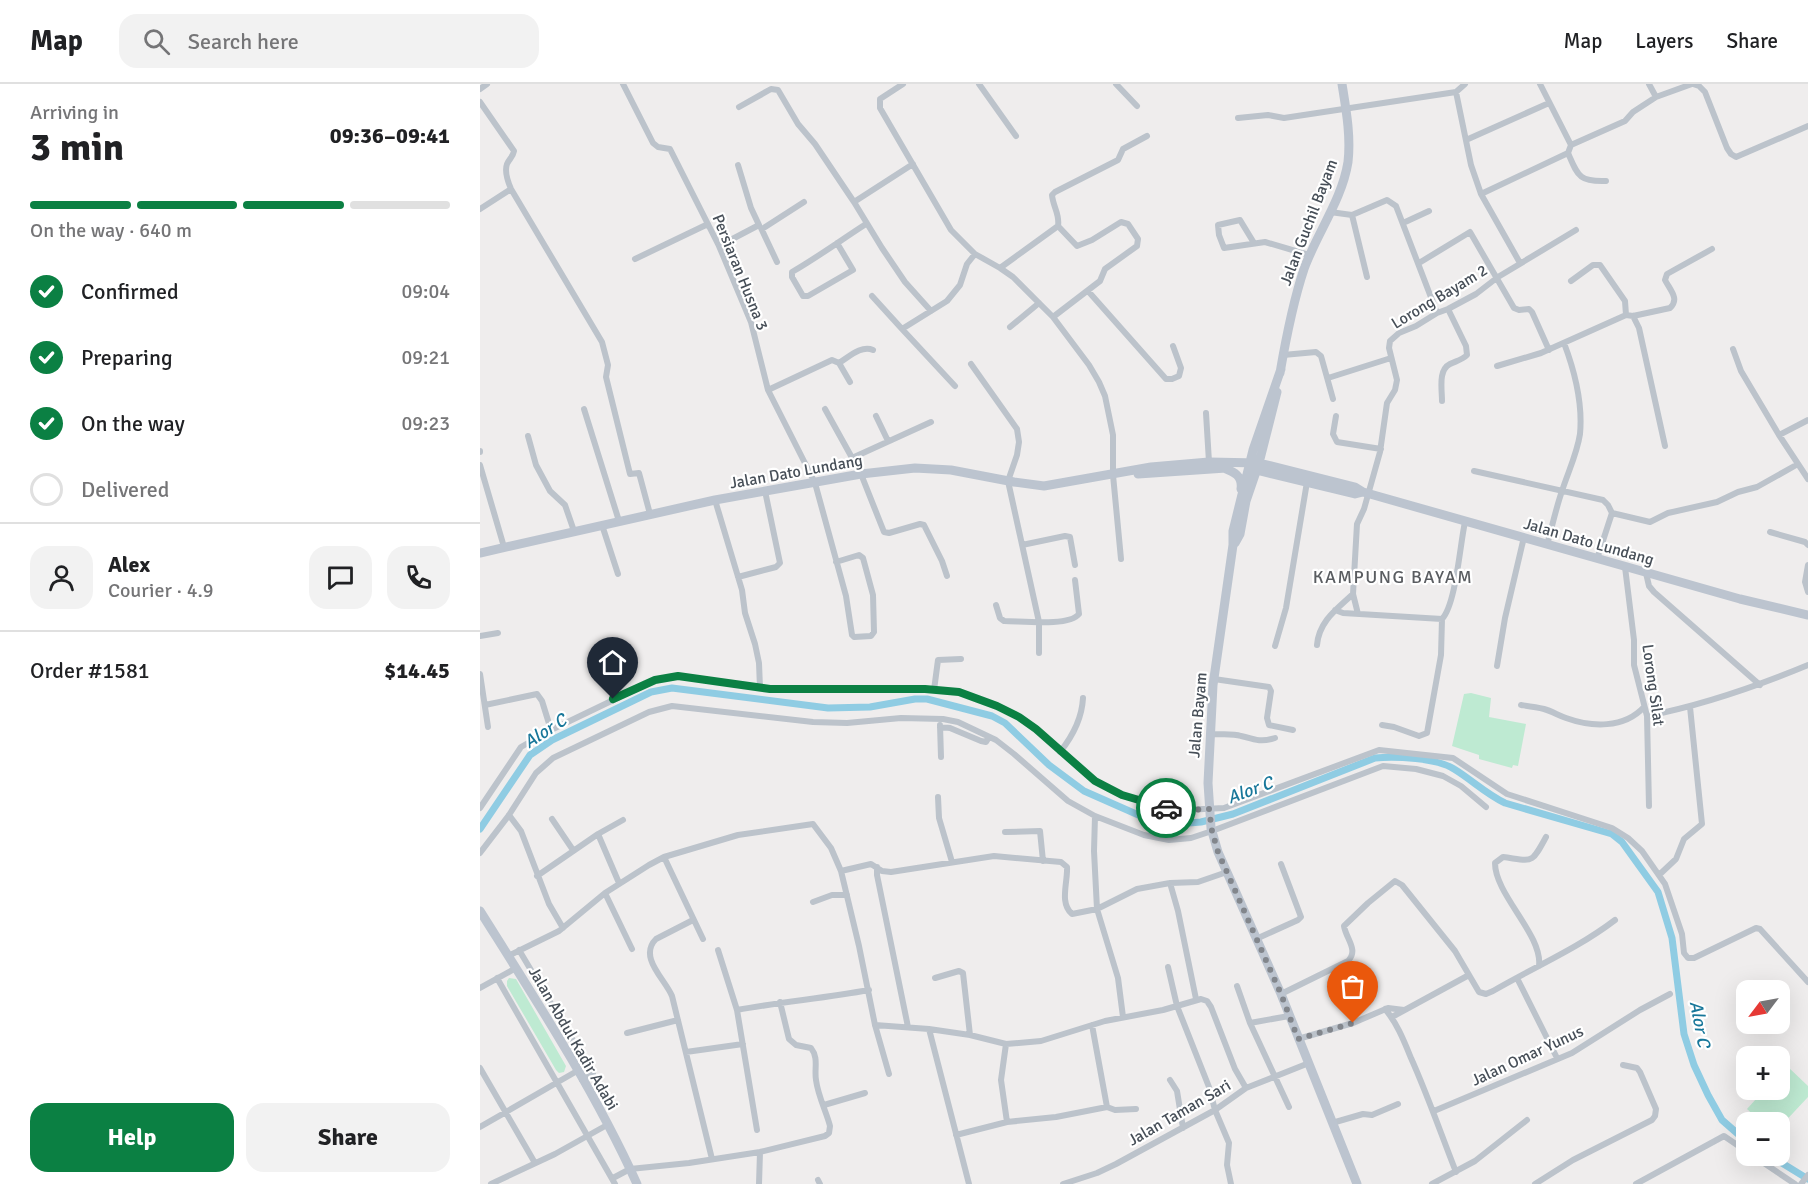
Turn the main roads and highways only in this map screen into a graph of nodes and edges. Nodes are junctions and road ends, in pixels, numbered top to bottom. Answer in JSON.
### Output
{"nodes":[{"id":1,"x":1341,"y":84,"type":"edge"},
{"id":2,"x":1281,"y":369,"type":"junction"},
{"id":3,"x":1268,"y":432,"type":"junction"},
{"id":4,"x":1252,"y":450,"type":"junction"},
{"id":5,"x":1223,"y":465,"type":"junction"},
{"id":6,"x":1254,"y":466,"type":"junction"},
{"id":7,"x":1283,"y":472,"type":"junction"},
{"id":8,"x":1117,"y":474,"type":"junction"},
{"id":9,"x":1366,"y":493,"type":"junction"},
{"id":10,"x":1242,"y":501,"type":"junction"},
{"id":11,"x":480,"y":553,"type":"edge"},
{"id":12,"x":1808,"y":615,"type":"edge"},
{"id":13,"x":480,"y":911,"type":"edge"},
{"id":14,"x":637,"y":1184,"type":"edge"},
{"id":15,"x":1357,"y":1184,"type":"edge"}],
"edges":[{"from":1,"to":2,"type":"main road","name":"Jalan Guchil Bayam"},
{"from":2,"to":3,"type":"main road","name":"Jalan Guchil Bayam"},
{"from":2,"to":4,"type":"main road","name":"Jalan Guchil Bayam"},
{"from":3,"to":6,"type":"main road","name":"Jalan Guchil Bayam"},
{"from":3,"to":7,"type":"main road"},
{"from":4,"to":5,"type":"main road"},
{"from":4,"to":6,"type":"main road","name":"Jalan Guchil Bayam"},
{"from":5,"to":6,"type":"main road","name":"Jalan Dato Lundang"},
{"from":5,"to":8,"type":"main road","name":"Jalan Dato Lundang"},
{"from":5,"to":8,"type":"main road","name":"Jalan Dato Lundang"},
{"from":5,"to":10,"type":"main road"},
{"from":6,"to":7,"type":"main road","name":"Jalan Dato Lundang"},
{"from":6,"to":10,"type":"main road","name":"Jalan Bayam"},
{"from":7,"to":9,"type":"main road","name":"Jalan Dato Lundang"},
{"from":7,"to":9,"type":"main road","name":"Jalan Dato Lundang"},
{"from":7,"to":10,"type":"main road"},
{"from":8,"to":11,"type":"main road","name":"Jalan Dato Lundang"},
{"from":9,"to":12,"type":"main road","name":"Jalan Dato Lundang"},
{"from":10,"to":15,"type":"main road","name":"Jalan Bayam"},
{"from":13,"to":14,"type":"main road","name":"Jalan Abdul Kadir Adabi"}]}
